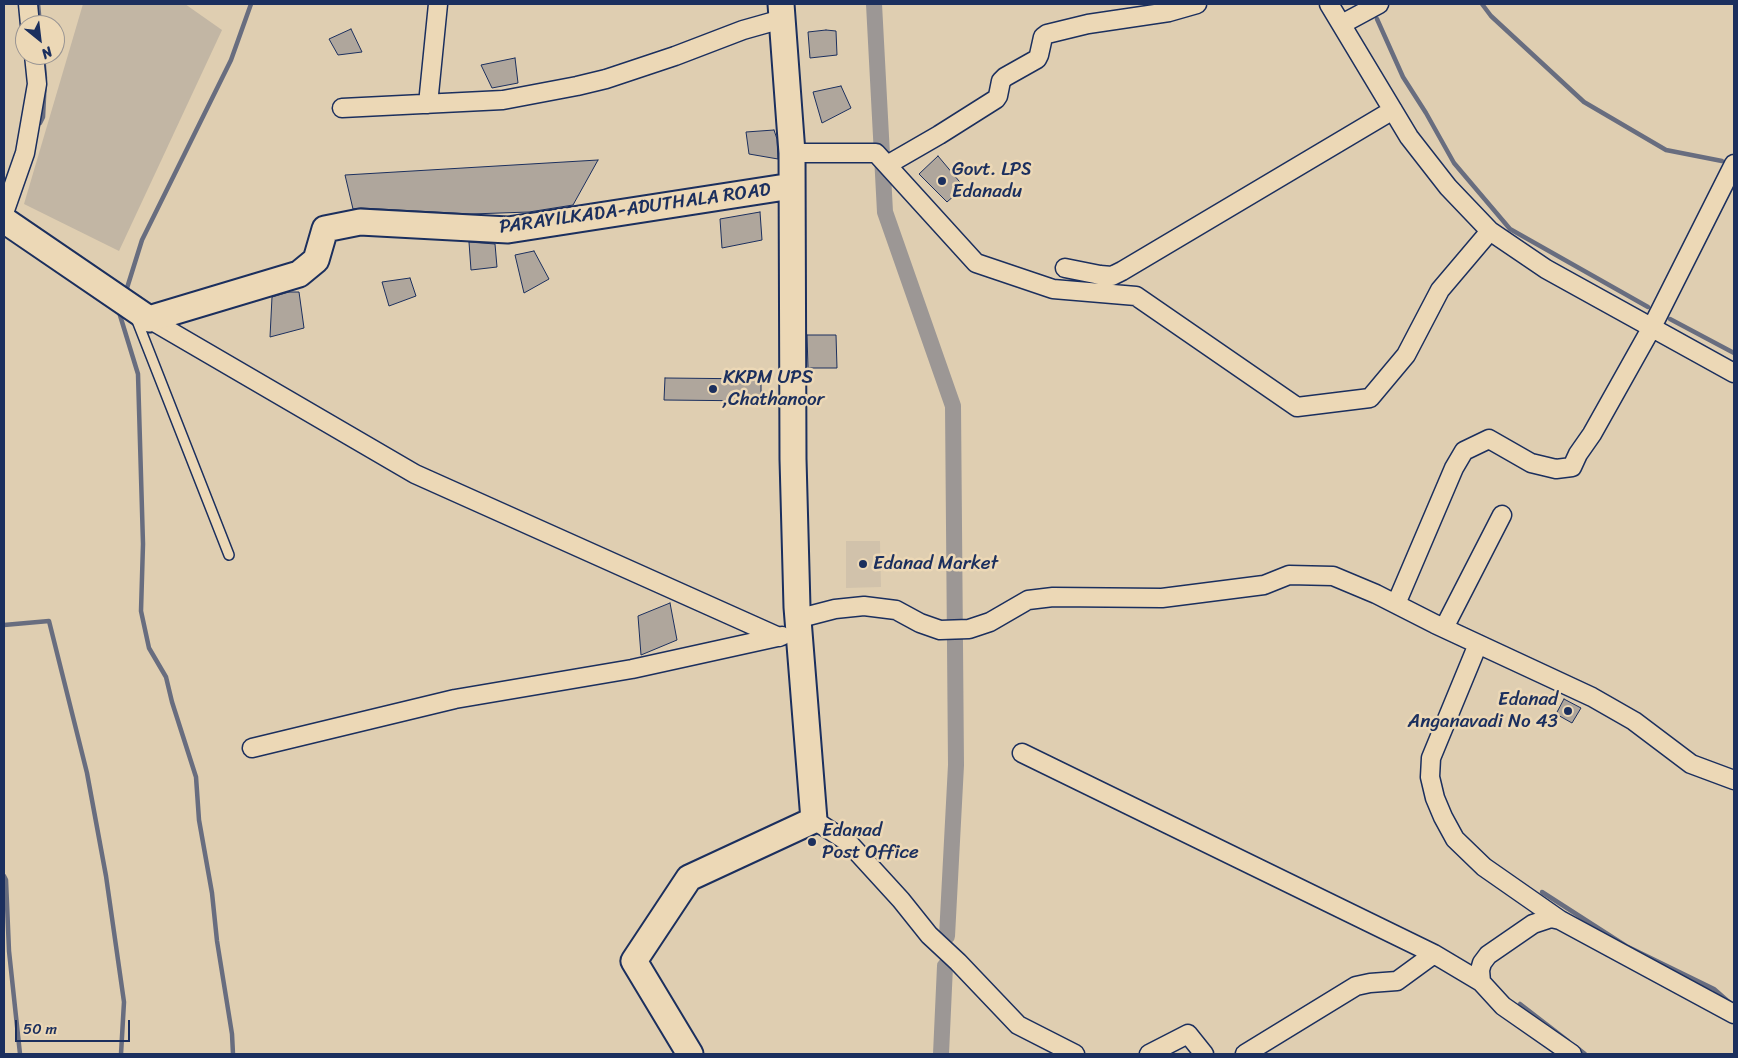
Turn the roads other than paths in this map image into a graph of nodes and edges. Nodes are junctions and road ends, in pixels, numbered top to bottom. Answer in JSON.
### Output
{"nodes":[{"id":1,"x":438,"y":4,"type":"edge"},
{"id":2,"x":1197,"y":4,"type":"edge"},
{"id":3,"x":1329,"y":4,"type":"edge"},
{"id":4,"x":1379,"y":4,"type":"edge"},
{"id":5,"x":781,"y":11,"type":"edge"},
{"id":6,"x":1342,"y":24,"type":"junction"},
{"id":7,"x":35,"y":65,"type":"edge"},
{"id":8,"x":428,"y":104,"type":"junction"},
{"id":9,"x":342,"y":108,"type":"dead end"},
{"id":10,"x":1393,"y":110,"type":"junction"},
{"id":11,"x":792,"y":153,"type":"junction"},
{"id":12,"x":1734,"y":164,"type":"edge"},
{"id":13,"x":887,"y":165,"type":"junction"},
{"id":14,"x":792,"y":186,"type":"junction"},
{"id":15,"x":4,"y":213,"type":"edge"},
{"id":16,"x":4,"y":220,"type":"edge"},
{"id":17,"x":1490,"y":231,"type":"junction"},
{"id":18,"x":1065,"y":268,"type":"dead end"},
{"id":19,"x":140,"y":314,"type":"junction"},
{"id":20,"x":1652,"y":327,"type":"junction"},
{"id":21,"x":1734,"y":373,"type":"edge"},
{"id":22,"x":1502,"y":515,"type":"dead end"},
{"id":23,"x":229,"y":555,"type":"dead end"},
{"id":24,"x":1396,"y":604,"type":"junction"},
{"id":25,"x":792,"y":628,"type":"junction"},
{"id":26,"x":1444,"y":628,"type":"junction"},
{"id":27,"x":1478,"y":644,"type":"junction"},
{"id":28,"x":252,"y":748,"type":"dead end"},
{"id":29,"x":1022,"y":752,"type":"dead end"},
{"id":30,"x":1734,"y":780,"type":"edge"},
{"id":31,"x":814,"y":820,"type":"junction"},
{"id":32,"x":1560,"y":920,"type":"junction"},
{"id":33,"x":1434,"y":954,"type":"junction"},
{"id":34,"x":1481,"y":982,"type":"junction"},
{"id":35,"x":1734,"y":1014,"type":"edge"},
{"id":36,"x":690,"y":1054,"type":"edge"},
{"id":37,"x":1075,"y":1054,"type":"edge"},
{"id":38,"x":1149,"y":1054,"type":"edge"},
{"id":39,"x":1204,"y":1054,"type":"edge"},
{"id":40,"x":1244,"y":1054,"type":"edge"},
{"id":41,"x":1572,"y":1054,"type":"edge"}],
"edges":[{"from":1,"to":8,"type":"street"},
{"from":2,"to":13,"type":"street"},
{"from":3,"to":6,"type":"street"},
{"from":4,"to":6,"type":"street"},
{"from":5,"to":8,"type":"street"},
{"from":5,"to":11,"type":"street"},
{"from":6,"to":10,"type":"street"},
{"from":7,"to":15,"type":"street"},
{"from":8,"to":9,"type":"street"},
{"from":10,"to":17,"type":"street"},
{"from":10,"to":18,"type":"street"},
{"from":11,"to":13,"type":"street"},
{"from":11,"to":14,"type":"street"},
{"from":12,"to":20,"type":"street"},
{"from":13,"to":17,"type":"street"},
{"from":14,"to":19,"type":"street","name":"PARAYILKADA-ADUTHALA ROAD"},
{"from":14,"to":25,"type":"street"},
{"from":16,"to":19,"type":"street"},
{"from":17,"to":20,"type":"street"},
{"from":19,"to":23,"type":"lane"},
{"from":19,"to":25,"type":"street"},
{"from":20,"to":21,"type":"street"},
{"from":20,"to":24,"type":"street"},
{"from":22,"to":26,"type":"street"},
{"from":24,"to":25,"type":"street"},
{"from":24,"to":26,"type":"street"},
{"from":25,"to":28,"type":"street"},
{"from":25,"to":31,"type":"street"},
{"from":26,"to":27,"type":"street"},
{"from":27,"to":30,"type":"street"},
{"from":27,"to":32,"type":"street"},
{"from":29,"to":33,"type":"street"},
{"from":31,"to":36,"type":"street"},
{"from":31,"to":37,"type":"street"},
{"from":32,"to":34,"type":"street"},
{"from":32,"to":35,"type":"street"},
{"from":33,"to":34,"type":"street"},
{"from":33,"to":40,"type":"street"},
{"from":34,"to":41,"type":"street"},
{"from":38,"to":39,"type":"street"}]}
